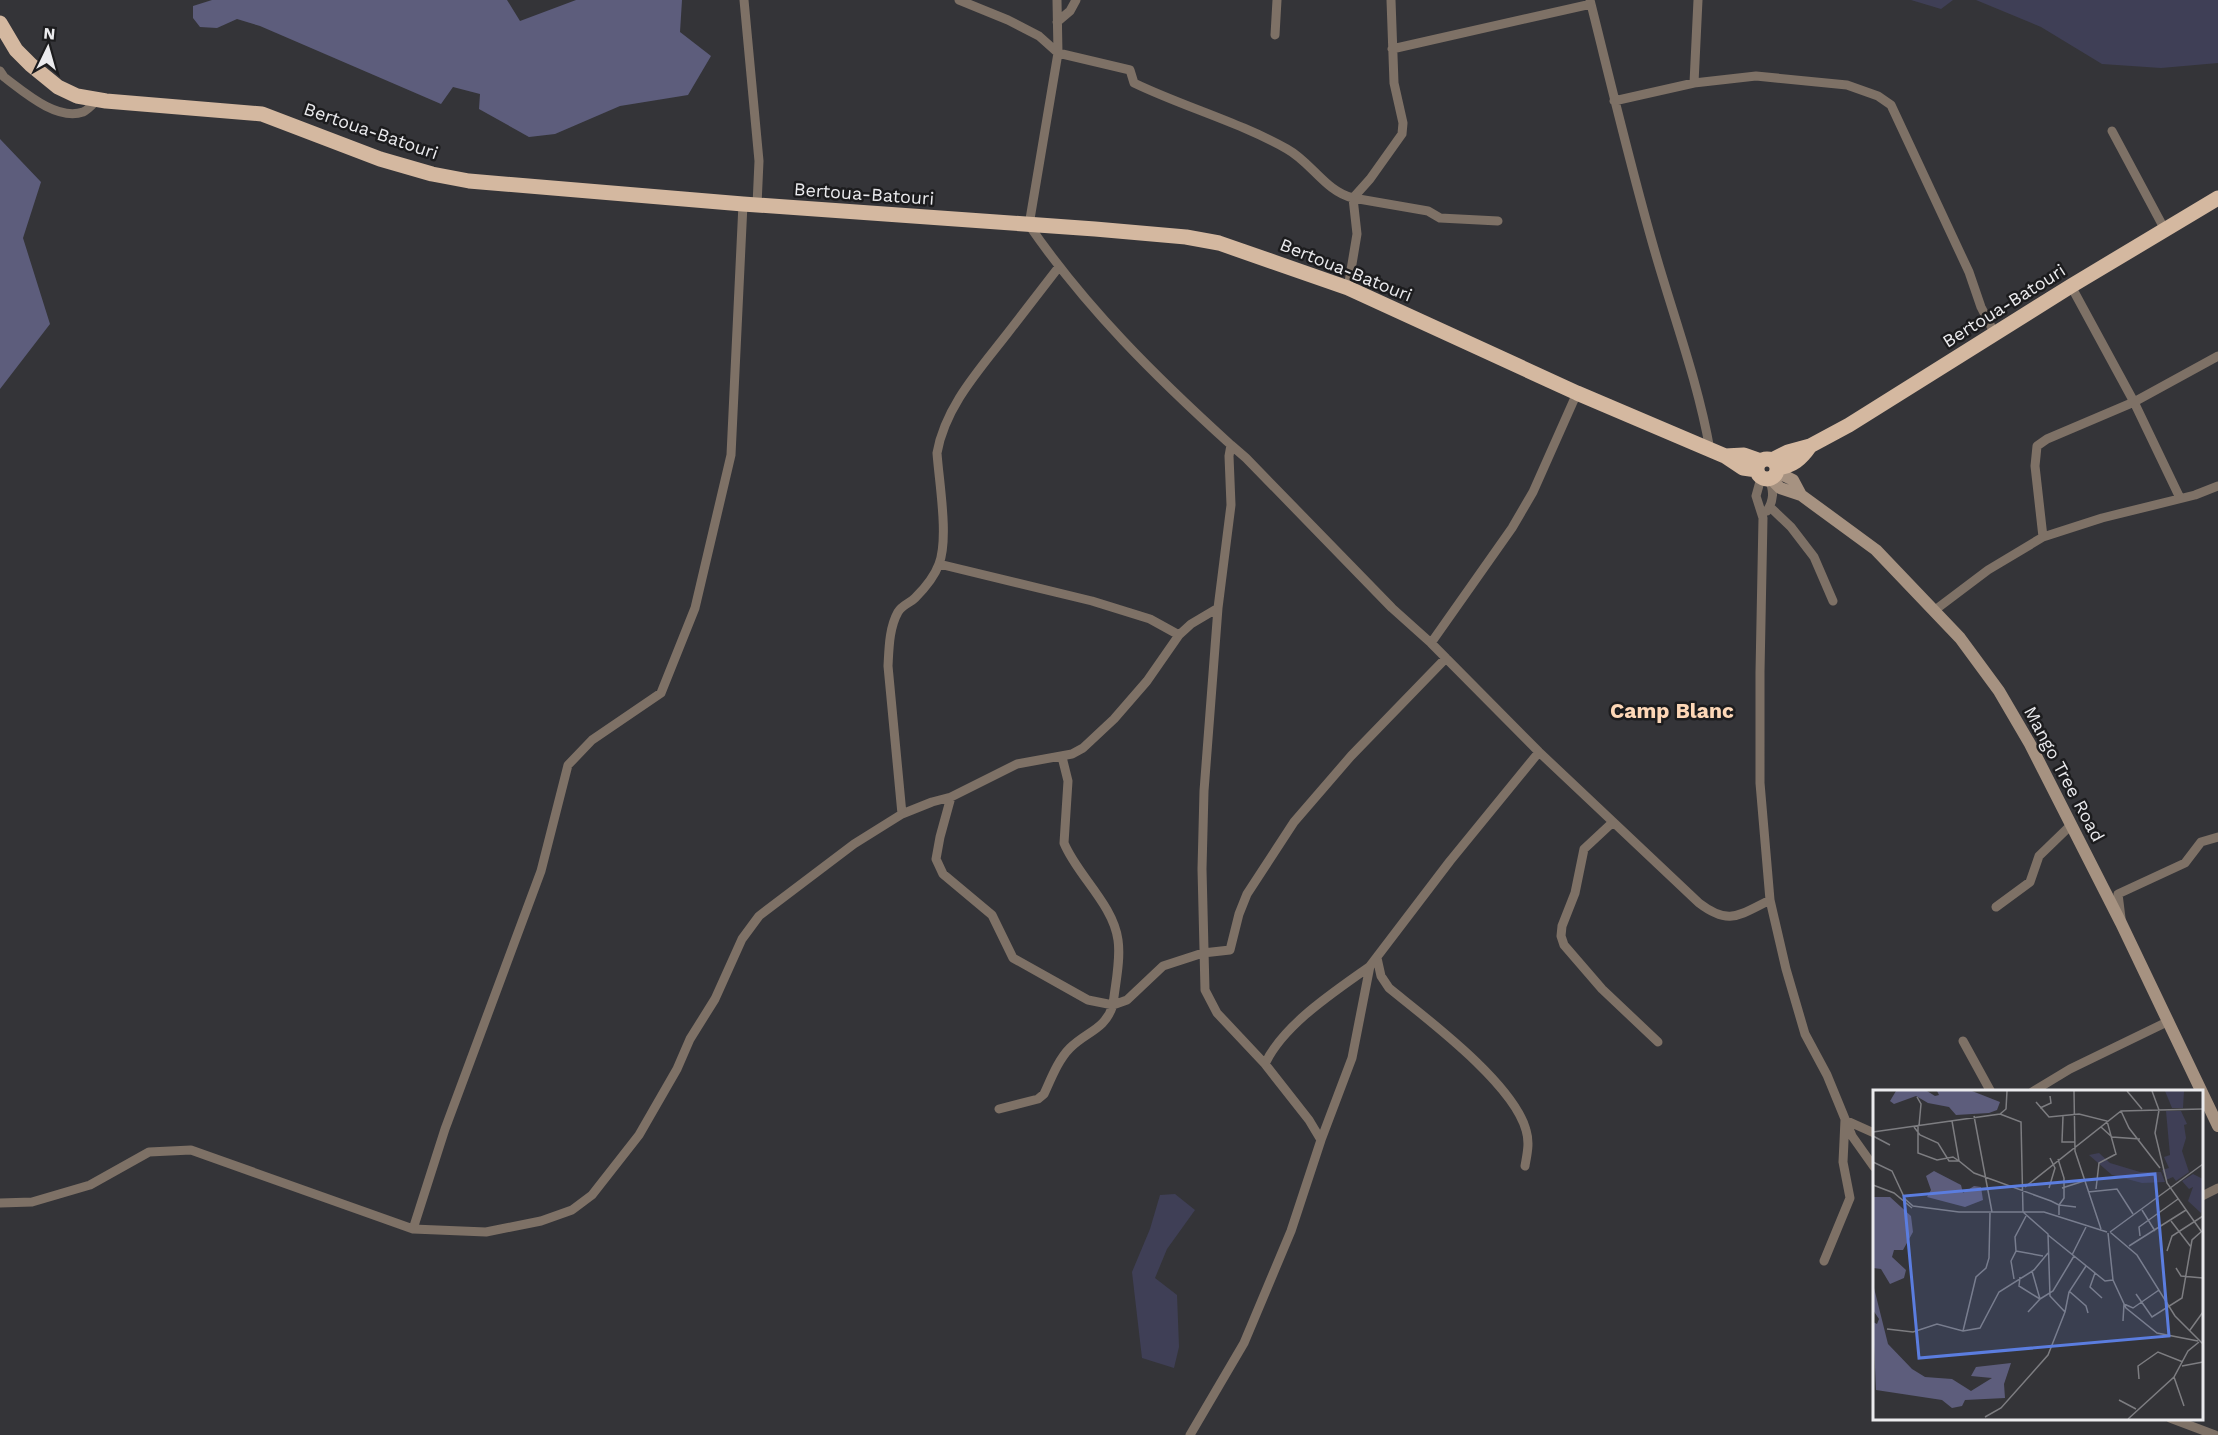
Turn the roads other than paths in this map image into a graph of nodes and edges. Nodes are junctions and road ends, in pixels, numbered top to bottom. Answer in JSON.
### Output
{"nodes":[{"id":1,"x":744,"y":0,"type":"edge"},
{"id":2,"x":959,"y":0,"type":"edge"},
{"id":3,"x":1057,"y":0,"type":"edge"},
{"id":4,"x":1076,"y":0,"type":"edge"},
{"id":5,"x":1277,"y":0,"type":"edge"},
{"id":6,"x":1391,"y":0,"type":"edge"},
{"id":7,"x":1698,"y":0,"type":"edge"},
{"id":8,"x":1590,"y":2,"type":"edge"},
{"id":9,"x":1057,"y":22,"type":"junction"},
{"id":10,"x":0,"y":23,"type":"edge"},
{"id":11,"x":1275,"y":35,"type":"dead end"},
{"id":12,"x":1392,"y":49,"type":"junction"},
{"id":13,"x":1058,"y":53,"type":"junction"},
{"id":14,"x":0,"y":71,"type":"edge"},
{"id":15,"x":1694,"y":83,"type":"junction"},
{"id":16,"x":98,"y":100,"type":"junction"},
{"id":17,"x":1614,"y":101,"type":"junction"},
{"id":18,"x":2112,"y":131,"type":"dead end"},
{"id":19,"x":1353,"y":198,"type":"junction"},
{"id":20,"x":2218,"y":198,"type":"edge"},
{"id":21,"x":750,"y":205,"type":"junction"},
{"id":22,"x":1497,"y":221,"type":"dead end"},
{"id":23,"x":1029,"y":225,"type":"junction"},
{"id":24,"x":2165,"y":230,"type":"junction"},
{"id":25,"x":1058,"y":268,"type":"junction"},
{"id":26,"x":2071,"y":286,"type":"junction"},
{"id":27,"x":1348,"y":288,"type":"junction"},
{"id":28,"x":1995,"y":334,"type":"junction"},
{"id":29,"x":2218,"y":356,"type":"edge"},
{"id":30,"x":1577,"y":393,"type":"junction"},
{"id":31,"x":2134,"y":402,"type":"junction"},
{"id":32,"x":1231,"y":445,"type":"junction"},
{"id":33,"x":1710,"y":450,"type":"junction"},
{"id":34,"x":1768,"y":471,"type":"junction"},
{"id":35,"x":2218,"y":486,"type":"edge"},
{"id":36,"x":2180,"y":498,"type":"junction"},
{"id":37,"x":1770,"y":507,"type":"junction"},
{"id":38,"x":1763,"y":518,"type":"junction"},
{"id":39,"x":2043,"y":537,"type":"junction"},
{"id":40,"x":939,"y":564,"type":"junction"},
{"id":41,"x":1833,"y":601,"type":"dead end"},
{"id":42,"x":1218,"y":608,"type":"junction"},
{"id":43,"x":1935,"y":610,"type":"junction"},
{"id":44,"x":1179,"y":635,"type":"junction"},
{"id":45,"x":1431,"y":643,"type":"junction"},
{"id":46,"x":1446,"y":658,"type":"junction"},
{"id":47,"x":1539,"y":752,"type":"junction"},
{"id":48,"x":1062,"y":757,"type":"junction"},
{"id":49,"x":951,"y":797,"type":"junction"},
{"id":50,"x":902,"y":814,"type":"junction"},
{"id":51,"x":1613,"y":822,"type":"junction"},
{"id":52,"x":2071,"y":825,"type":"junction"},
{"id":53,"x":2218,"y":837,"type":"edge"},
{"id":54,"x":1770,"y":900,"type":"junction"},
{"id":55,"x":1996,"y":907,"type":"dead end"},
{"id":56,"x":2121,"y":923,"type":"junction"},
{"id":57,"x":1203,"y":953,"type":"junction"},
{"id":58,"x":1377,"y":958,"type":"junction"},
{"id":59,"x":1370,"y":966,"type":"junction"},
{"id":60,"x":1113,"y":1005,"type":"junction"},
{"id":61,"x":2169,"y":1021,"type":"junction"},
{"id":62,"x":1963,"y":1041,"type":"dead end"},
{"id":63,"x":1658,"y":1042,"type":"dead end"},
{"id":64,"x":1265,"y":1064,"type":"junction"},
{"id":65,"x":1990,"y":1090,"type":"edge"},
{"id":66,"x":2035,"y":1090,"type":"edge"},
{"id":67,"x":2201,"y":1090,"type":"edge"},
{"id":68,"x":2203,"y":1094,"type":"edge"},
{"id":69,"x":999,"y":1109,"type":"dead end"},
{"id":70,"x":1845,"y":1120,"type":"junction"},
{"id":71,"x":2218,"y":1126,"type":"edge"},
{"id":72,"x":1873,"y":1132,"type":"edge"},
{"id":73,"x":1321,"y":1140,"type":"junction"},
{"id":74,"x":1873,"y":1164,"type":"edge"},
{"id":75,"x":1525,"y":1166,"type":"dead end"},
{"id":76,"x":2218,"y":1188,"type":"edge"},
{"id":77,"x":2203,"y":1196,"type":"edge"},
{"id":78,"x":0,"y":1203,"type":"edge"},
{"id":79,"x":413,"y":1229,"type":"junction"},
{"id":80,"x":1824,"y":1262,"type":"dead end"},
{"id":81,"x":2173,"y":1420,"type":"edge"},
{"id":82,"x":1190,"y":1435,"type":"edge"},
{"id":83,"x":2215,"y":1435,"type":"edge"}],
"edges":[{"from":1,"to":21,"type":"street"},
{"from":2,"to":13,"type":"street"},
{"from":3,"to":9,"type":"street"},
{"from":4,"to":9,"type":"street"},
{"from":5,"to":11,"type":"street"},
{"from":6,"to":12,"type":"street"},
{"from":7,"to":15,"type":"street"},
{"from":8,"to":12,"type":"street"},
{"from":8,"to":17,"type":"street"},
{"from":9,"to":13,"type":"street"},
{"from":10,"to":16,"type":"highway","name":"Bertoua-Batouri"},
{"from":12,"to":19,"type":"street"},
{"from":13,"to":19,"type":"street"},
{"from":13,"to":23,"type":"street"},
{"from":14,"to":16,"type":"street"},
{"from":15,"to":17,"type":"street"},
{"from":15,"to":28,"type":"street"},
{"from":16,"to":21,"type":"highway","name":"Bertoua-Batouri"},
{"from":17,"to":33,"type":"street"},
{"from":18,"to":24,"type":"street"},
{"from":19,"to":22,"type":"street"},
{"from":19,"to":27,"type":"street"},
{"from":20,"to":24,"type":"highway","name":"Bertoua-Batouri"},
{"from":21,"to":23,"type":"highway","name":"Bertoua-Batouri"},
{"from":21,"to":79,"type":"street"},
{"from":23,"to":25,"type":"street"},
{"from":23,"to":27,"type":"highway","name":"Bertoua-Batouri"},
{"from":24,"to":26,"type":"highway","name":"Bertoua-Batouri"},
{"from":25,"to":32,"type":"street"},
{"from":25,"to":40,"type":"street"},
{"from":26,"to":28,"type":"highway","name":"Bertoua-Batouri"},
{"from":26,"to":31,"type":"street"},
{"from":27,"to":30,"type":"highway","name":"Bertoua-Batouri"},
{"from":28,"to":34,"type":"highway","name":"Bertoua-Batouri"},
{"from":29,"to":31,"type":"street"},
{"from":30,"to":33,"type":"highway","name":"Bertoua-Batouri"},
{"from":30,"to":45,"type":"street"},
{"from":31,"to":36,"type":"street"},
{"from":31,"to":39,"type":"street"},
{"from":32,"to":42,"type":"street"},
{"from":32,"to":45,"type":"street"},
{"from":33,"to":34,"type":"highway","name":"Bertoua-Batouri"},
{"from":34,"to":37,"type":"street"},
{"from":34,"to":38,"type":"street"},
{"from":34,"to":43,"type":"main road","name":"Mango Tree Road"},
{"from":35,"to":36,"type":"street"},
{"from":36,"to":39,"type":"street"},
{"from":37,"to":38,"type":"street"},
{"from":37,"to":41,"type":"street"},
{"from":38,"to":54,"type":"street"},
{"from":39,"to":43,"type":"street"},
{"from":40,"to":44,"type":"street"},
{"from":40,"to":50,"type":"street"},
{"from":42,"to":44,"type":"street"},
{"from":42,"to":57,"type":"street"},
{"from":43,"to":52,"type":"main road","name":"Mango Tree Road"},
{"from":44,"to":48,"type":"street"},
{"from":45,"to":46,"type":"street"},
{"from":46,"to":47,"type":"street"},
{"from":46,"to":57,"type":"street"},
{"from":47,"to":51,"type":"street"},
{"from":47,"to":58,"type":"street"},
{"from":48,"to":49,"type":"street"},
{"from":48,"to":60,"type":"street"},
{"from":49,"to":50,"type":"street"},
{"from":49,"to":60,"type":"street"},
{"from":50,"to":79,"type":"street"},
{"from":51,"to":54,"type":"street"},
{"from":51,"to":63,"type":"street"},
{"from":52,"to":55,"type":"street"},
{"from":52,"to":56,"type":"main road","name":"Mango Tree Road"},
{"from":53,"to":56,"type":"street"},
{"from":54,"to":70,"type":"street"},
{"from":56,"to":61,"type":"main road","name":"Mango Tree Road"},
{"from":57,"to":60,"type":"street"},
{"from":57,"to":64,"type":"street"},
{"from":58,"to":59,"type":"street"},
{"from":58,"to":75,"type":"street"},
{"from":59,"to":64,"type":"street"},
{"from":59,"to":73,"type":"street"},
{"from":60,"to":69,"type":"street"},
{"from":61,"to":66,"type":"street"},
{"from":61,"to":67,"type":"main road","name":"Mango Tree Road"},
{"from":62,"to":65,"type":"street"},
{"from":64,"to":73,"type":"street"},
{"from":68,"to":71,"type":"main road","name":"Mango Tree Road"},
{"from":70,"to":72,"type":"street"},
{"from":70,"to":74,"type":"street"},
{"from":70,"to":80,"type":"street"},
{"from":73,"to":82,"type":"street"},
{"from":76,"to":77,"type":"street"},
{"from":78,"to":79,"type":"street"},
{"from":81,"to":83,"type":"street"}]}
